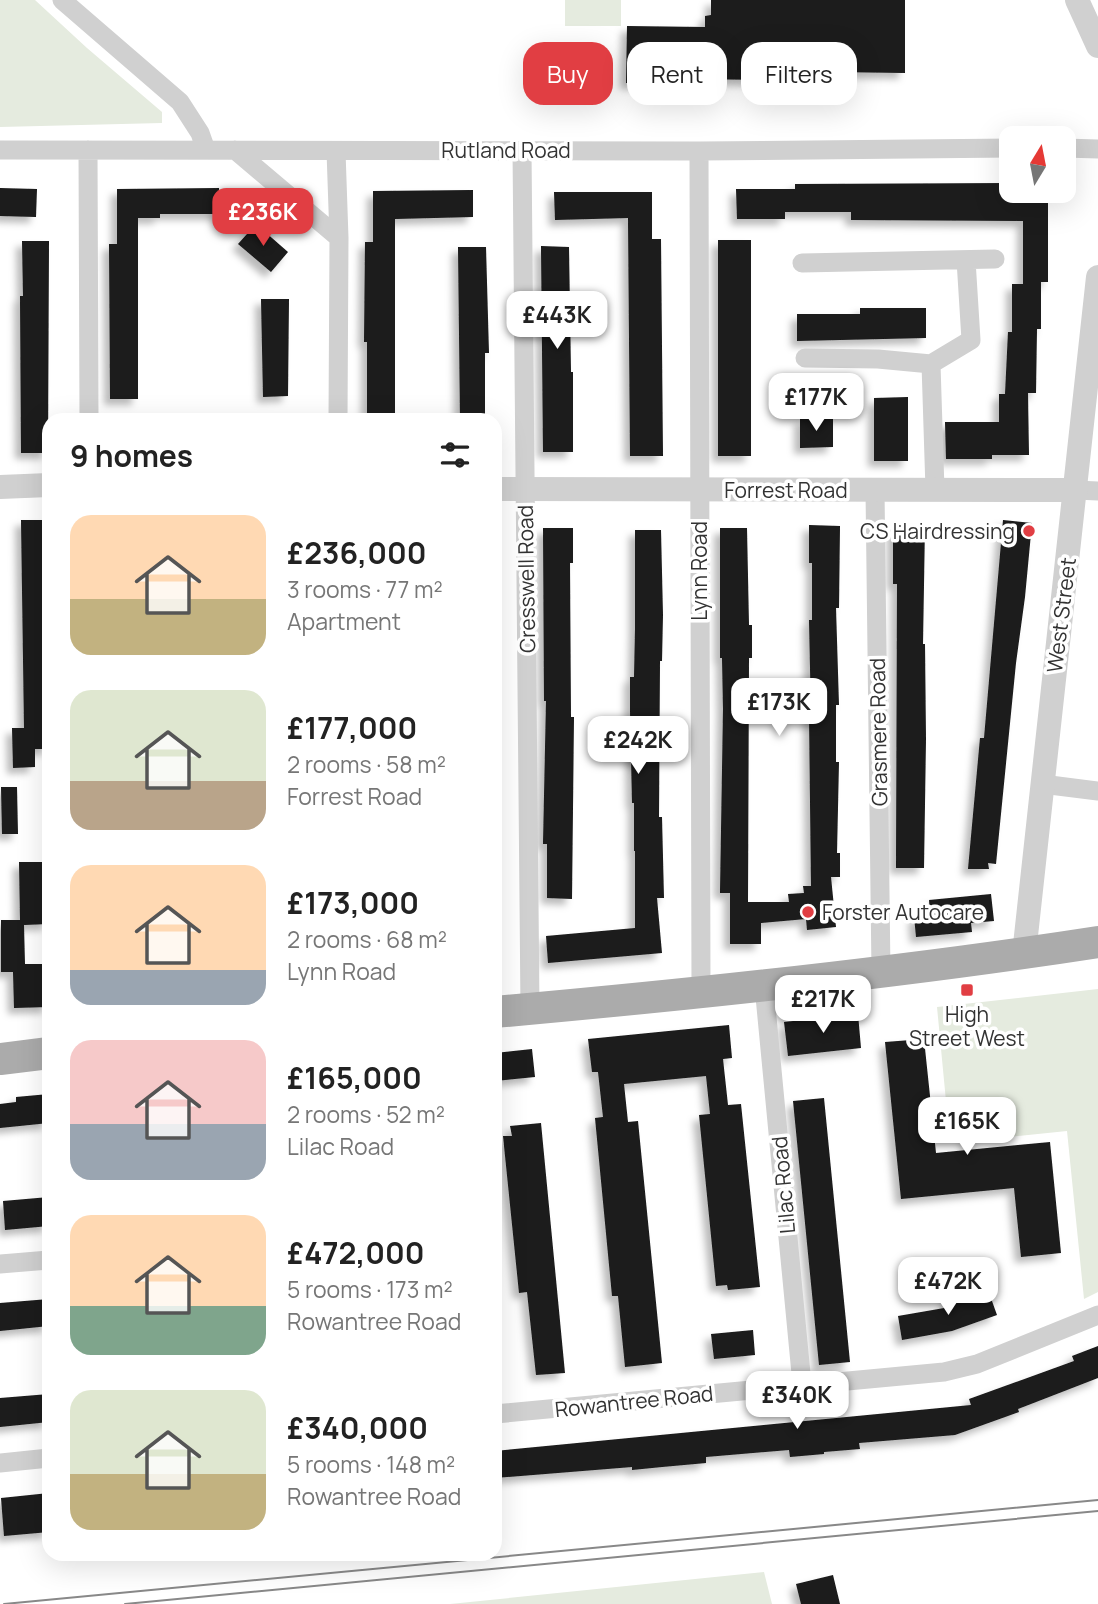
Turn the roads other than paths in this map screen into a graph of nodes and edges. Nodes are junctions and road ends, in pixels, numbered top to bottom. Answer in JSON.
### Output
{"nodes":[{"id":1,"x":62,"y":0,"type":"edge"},
{"id":2,"x":1077,"y":0,"type":"edge"},
{"id":3,"x":1098,"y":46,"type":"edge"},
{"id":4,"x":999,"y":148,"type":"edge"},
{"id":5,"x":1076,"y":148,"type":"edge"},
{"id":6,"x":1098,"y":149,"type":"edge"},
{"id":7,"x":0,"y":150,"type":"edge"},
{"id":8,"x":88,"y":150,"type":"junction"},
{"id":9,"x":206,"y":150,"type":"junction"},
{"id":10,"x":236,"y":150,"type":"junction"},
{"id":11,"x":522,"y":150,"type":"junction"},
{"id":12,"x":699,"y":150,"type":"junction"},
{"id":13,"x":336,"y":151,"type":"junction"},
{"id":14,"x":339,"y":238,"type":"junction"},
{"id":15,"x":995,"y":259,"type":"dead end"},
{"id":16,"x":966,"y":260,"type":"junction"},
{"id":17,"x":802,"y":263,"type":"dead end"},
{"id":18,"x":1098,"y":277,"type":"edge"},
{"id":19,"x":1095,"y":326,"type":"edge"},
{"id":20,"x":805,"y":358,"type":"dead end"},
{"id":21,"x":931,"y":364,"type":"junction"},
{"id":22,"x":89,"y":413,"type":"edge"},
{"id":23,"x":338,"y":413,"type":"edge"},
{"id":24,"x":42,"y":485,"type":"edge"},
{"id":25,"x":0,"y":487,"type":"edge"},
{"id":26,"x":502,"y":489,"type":"edge"},
{"id":27,"x":525,"y":489,"type":"junction"},
{"id":28,"x":699,"y":490,"type":"junction"},
{"id":29,"x":875,"y":490,"type":"junction"},
{"id":30,"x":934,"y":490,"type":"junction"},
{"id":31,"x":1087,"y":491,"type":"edge"},
{"id":32,"x":1042,"y":784,"type":"junction"},
{"id":33,"x":1098,"y":791,"type":"edge"},
{"id":34,"x":1098,"y":942,"type":"edge"},
{"id":35,"x":1024,"y":954,"type":"junction"},
{"id":36,"x":881,"y":973,"type":"junction"},
{"id":37,"x":764,"y":986,"type":"junction"},
{"id":38,"x":701,"y":992,"type":"junction"},
{"id":39,"x":530,"y":1009,"type":"junction"},
{"id":40,"x":502,"y":1011,"type":"edge"},
{"id":41,"x":42,"y":1054,"type":"edge"},
{"id":42,"x":0,"y":1059,"type":"edge"},
{"id":43,"x":42,"y":1261,"type":"edge"},
{"id":44,"x":0,"y":1264,"type":"edge"},
{"id":45,"x":1098,"y":1315,"type":"edge"},
{"id":46,"x":802,"y":1384,"type":"junction"},
{"id":47,"x":502,"y":1413,"type":"edge"},
{"id":48,"x":42,"y":1459,"type":"edge"},
{"id":49,"x":0,"y":1463,"type":"edge"}],
"edges":[{"from":1,"to":9,"type":"street"},
{"from":2,"to":3,"type":"street"},
{"from":4,"to":12,"type":"street","name":"Rutland Road"},
{"from":5,"to":6,"type":"street"},
{"from":7,"to":8,"type":"street","name":"Rutland Road"},
{"from":8,"to":9,"type":"street","name":"Rutland Road"},
{"from":8,"to":22,"type":"street"},
{"from":9,"to":10,"type":"street","name":"Rutland Road"},
{"from":10,"to":13,"type":"street","name":"Rutland Road"},
{"from":10,"to":14,"type":"street"},
{"from":11,"to":12,"type":"street","name":"Rutland Road"},
{"from":11,"to":13,"type":"street","name":"Rutland Road"},
{"from":11,"to":27,"type":"street","name":"Cresswell Road"},
{"from":12,"to":28,"type":"street","name":"Lynn Road"},
{"from":13,"to":14,"type":"street"},
{"from":14,"to":23,"type":"street"},
{"from":15,"to":16,"type":"street"},
{"from":16,"to":17,"type":"street"},
{"from":16,"to":21,"type":"street"},
{"from":18,"to":19,"type":"street","name":"West Street"},
{"from":19,"to":31,"type":"street","name":"West Street"},
{"from":20,"to":21,"type":"street"},
{"from":21,"to":30,"type":"street"},
{"from":24,"to":25,"type":"street"},
{"from":26,"to":27,"type":"street","name":"Forrest Road"},
{"from":27,"to":28,"type":"street","name":"Forrest Road"},
{"from":27,"to":39,"type":"street","name":"Cresswell Road"},
{"from":28,"to":29,"type":"street","name":"Forrest Road"},
{"from":28,"to":38,"type":"street","name":"Lynn Road"},
{"from":29,"to":30,"type":"street","name":"Forrest Road"},
{"from":29,"to":36,"type":"street","name":"Grasmere Road"},
{"from":30,"to":31,"type":"street","name":"Forrest Road"},
{"from":31,"to":32,"type":"street","name":"West Street"},
{"from":32,"to":33,"type":"street"},
{"from":32,"to":35,"type":"street","name":"West Street"},
{"from":34,"to":35,"type":"main road"},
{"from":35,"to":36,"type":"main road"},
{"from":36,"to":37,"type":"main road"},
{"from":37,"to":38,"type":"main road"},
{"from":37,"to":46,"type":"street","name":"Lilac Road"},
{"from":38,"to":39,"type":"main road"},
{"from":39,"to":40,"type":"main road"},
{"from":41,"to":42,"type":"main road"},
{"from":43,"to":44,"type":"street"},
{"from":45,"to":46,"type":"street","name":"Rowantree Road"},
{"from":46,"to":47,"type":"street","name":"Rowantree Road"},
{"from":48,"to":49,"type":"street"}]}
